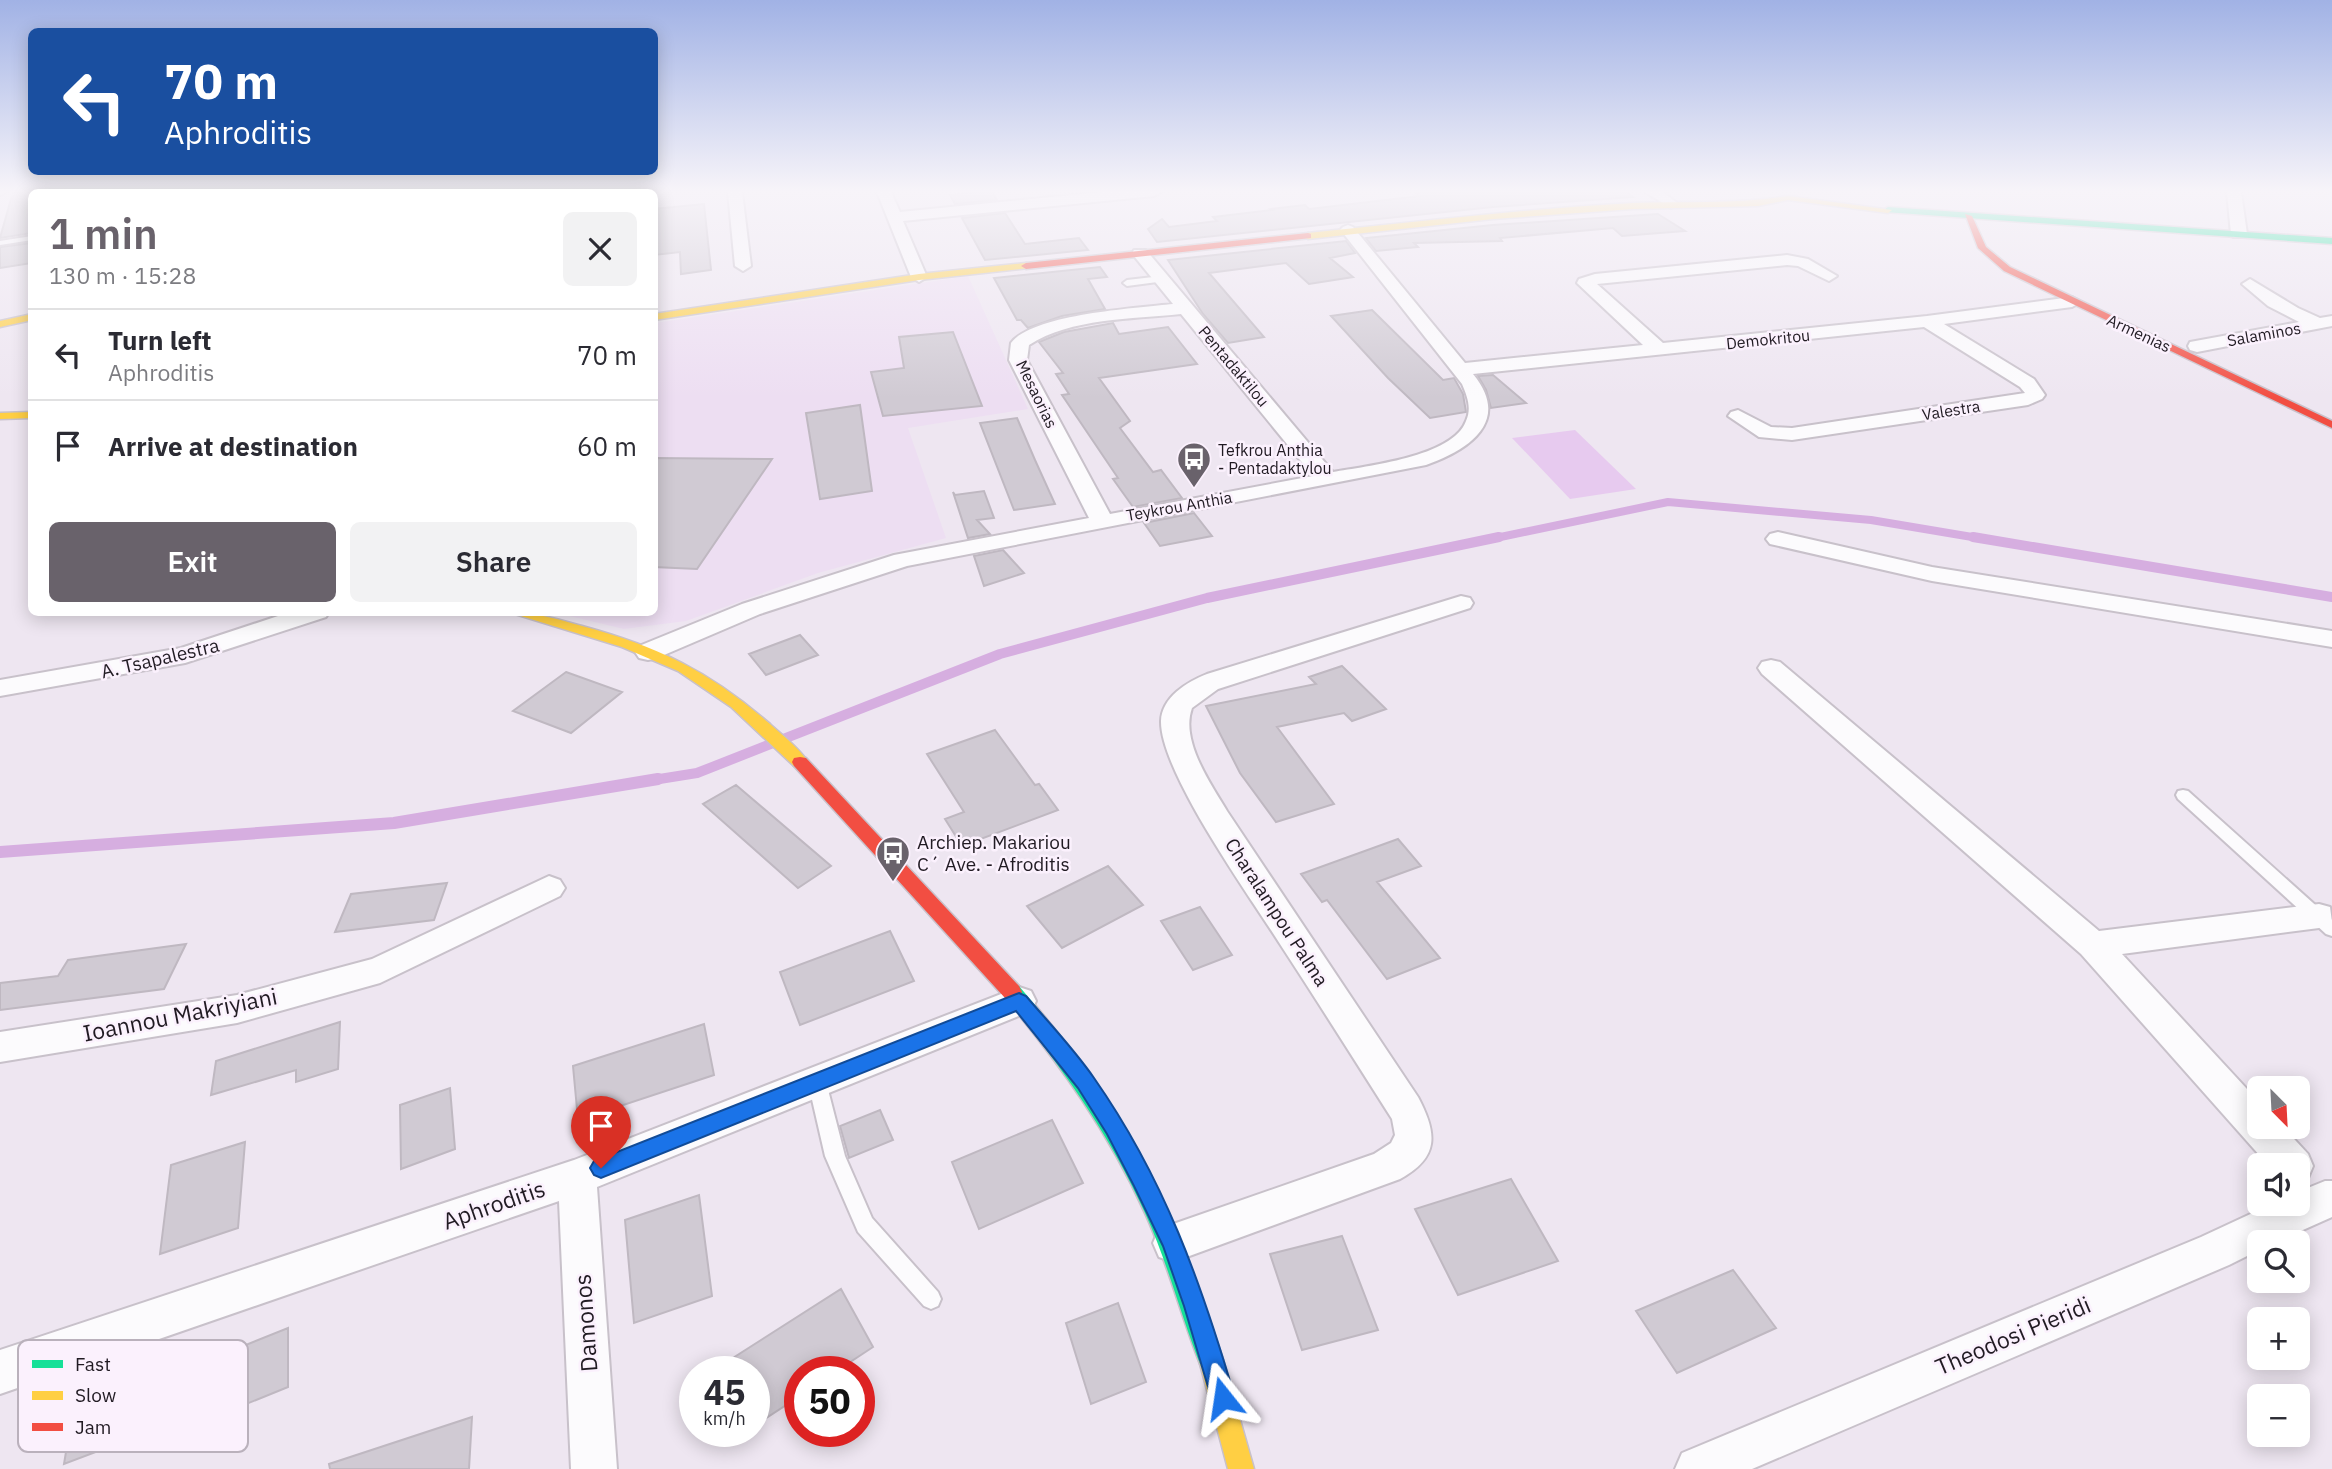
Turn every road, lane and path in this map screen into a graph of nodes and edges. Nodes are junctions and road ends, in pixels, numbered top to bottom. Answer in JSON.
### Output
{"nodes":[{"id":1,"x":742,"y":261,"type":"edge"},
{"id":2,"x":912,"y":261,"type":"edge"},
{"id":3,"x":1070,"y":261,"type":"edge"},
{"id":4,"x":1146,"y":261,"type":"edge"},
{"id":5,"x":1373,"y":261,"type":"edge"},
{"id":6,"x":1781,"y":261,"type":"edge"},
{"id":7,"x":1790,"y":261,"type":"edge"},
{"id":8,"x":1996,"y":261,"type":"edge"},
{"id":9,"x":743,"y":266,"type":"dead end"},
{"id":10,"x":1829,"y":276,"type":"dead end"},
{"id":11,"x":919,"y":277,"type":"junction"},
{"id":12,"x":1162,"y":279,"type":"junction"},
{"id":13,"x":1127,"y":283,"type":"dead end"},
{"id":14,"x":2250,"y":284,"type":"dead end"},
{"id":15,"x":2073,"y":302,"type":"junction"},
{"id":16,"x":1185,"y":308,"type":"junction"},
{"id":17,"x":658,"y":316,"type":"edge"},
{"id":18,"x":28,"y":318,"type":"edge"},
{"id":19,"x":1927,"y":321,"type":"junction"},
{"id":20,"x":2326,"y":323,"type":"edge"},
{"id":21,"x":0,"y":324,"type":"edge"},
{"id":22,"x":2197,"y":346,"type":"dead end"},
{"id":23,"x":1660,"y":350,"type":"junction"},
{"id":24,"x":1462,"y":369,"type":"junction"},
{"id":25,"x":28,"y":415,"type":"edge"},
{"id":26,"x":0,"y":416,"type":"edge"},
{"id":27,"x":1738,"y":416,"type":"dead end"},
{"id":28,"x":2332,"y":425,"type":"edge"},
{"id":29,"x":1327,"y":479,"type":"junction"},
{"id":30,"x":1102,"y":520,"type":"junction"},
{"id":31,"x":1778,"y":539,"type":"dead end"},
{"id":32,"x":1461,"y":603,"type":"dead end"},
{"id":33,"x":305,"y":616,"type":"edge"},
{"id":34,"x":528,"y":616,"type":"edge"},
{"id":35,"x":2332,"y":639,"type":"edge"},
{"id":36,"x":649,"y":652,"type":"junction"},
{"id":37,"x":1771,"y":668,"type":"dead end"},
{"id":38,"x":0,"y":688,"type":"edge"},
{"id":39,"x":2183,"y":795,"type":"dead end"},
{"id":40,"x":550,"y":888,"type":"dead end"},
{"id":41,"x":2326,"y":923,"type":"edge"},
{"id":42,"x":2093,"y":945,"type":"junction"},
{"id":43,"x":1019,"y":1001,"type":"junction"},
{"id":44,"x":0,"y":1047,"type":"edge"},
{"id":45,"x":817,"y":1082,"type":"junction"},
{"id":46,"x":578,"y":1177,"type":"junction"},
{"id":47,"x":2312,"y":1183,"type":"edge"},
{"id":48,"x":1173,"y":1243,"type":"junction"},
{"id":49,"x":930,"y":1299,"type":"dead end"},
{"id":50,"x":95,"y":1340,"type":"edge"},
{"id":51,"x":18,"y":1366,"type":"edge"},
{"id":52,"x":0,"y":1372,"type":"edge"},
{"id":53,"x":594,"y":1469,"type":"edge"},
{"id":54,"x":1241,"y":1469,"type":"edge"},
{"id":55,"x":1698,"y":1469,"type":"edge"}],
"edges":[{"from":1,"to":9,"type":"street"},
{"from":2,"to":11,"type":"street"},
{"from":3,"to":11,"type":"street"},
{"from":4,"to":12,"type":"street","name":"Pentadaktilou"},
{"from":5,"to":24,"type":"street","name":"Teykrou Anthia"},
{"from":6,"to":23,"type":"street"},
{"from":7,"to":10,"type":"street"},
{"from":8,"to":15,"type":"street","name":"Armenias"},
{"from":11,"to":17,"type":"street"},
{"from":12,"to":13,"type":"lane"},
{"from":12,"to":16,"type":"street","name":"Pentadaktilou"},
{"from":14,"to":20,"type":"street"},
{"from":15,"to":19,"type":"street","name":"Demokritou"},
{"from":15,"to":28,"type":"street","name":"Armenias"},
{"from":16,"to":29,"type":"street","name":"Pentadaktilou"},
{"from":16,"to":30,"type":"street","name":"Mesaorias"},
{"from":18,"to":21,"type":"street"},
{"from":19,"to":23,"type":"street","name":"Demokritou"},
{"from":19,"to":27,"type":"street","name":"Valestra"},
{"from":20,"to":22,"type":"street","name":"Salaminos"},
{"from":23,"to":24,"type":"street","name":"Demokritou"},
{"from":24,"to":29,"type":"street","name":"Teykrou Anthia"},
{"from":25,"to":26,"type":"street"},
{"from":29,"to":30,"type":"street","name":"Teykrou Anthia"},
{"from":30,"to":36,"type":"street","name":"Teykrou Anthia"},
{"from":31,"to":35,"type":"street"},
{"from":32,"to":48,"type":"street","name":"Charalampou Palma"},
{"from":33,"to":38,"type":"street","name":"A. Tsapalestra"},
{"from":34,"to":36,"type":"street"},
{"from":36,"to":43,"type":"street"},
{"from":37,"to":42,"type":"street"},
{"from":39,"to":41,"type":"lane"},
{"from":40,"to":44,"type":"street","name":"Ioannou Makriyiani"},
{"from":41,"to":42,"type":"street"},
{"from":42,"to":47,"type":"street"},
{"from":43,"to":45,"type":"street","name":"Aphroditis"},
{"from":43,"to":48,"type":"street"},
{"from":45,"to":46,"type":"street","name":"Aphroditis"},
{"from":45,"to":49,"type":"lane"},
{"from":46,"to":50,"type":"street","name":"Aphroditis"},
{"from":46,"to":53,"type":"street","name":"Damonos"},
{"from":47,"to":55,"type":"street","name":"Theodosi Pieridi"},
{"from":48,"to":54,"type":"street"},
{"from":51,"to":52,"type":"street","name":"Aphroditis"}]}
